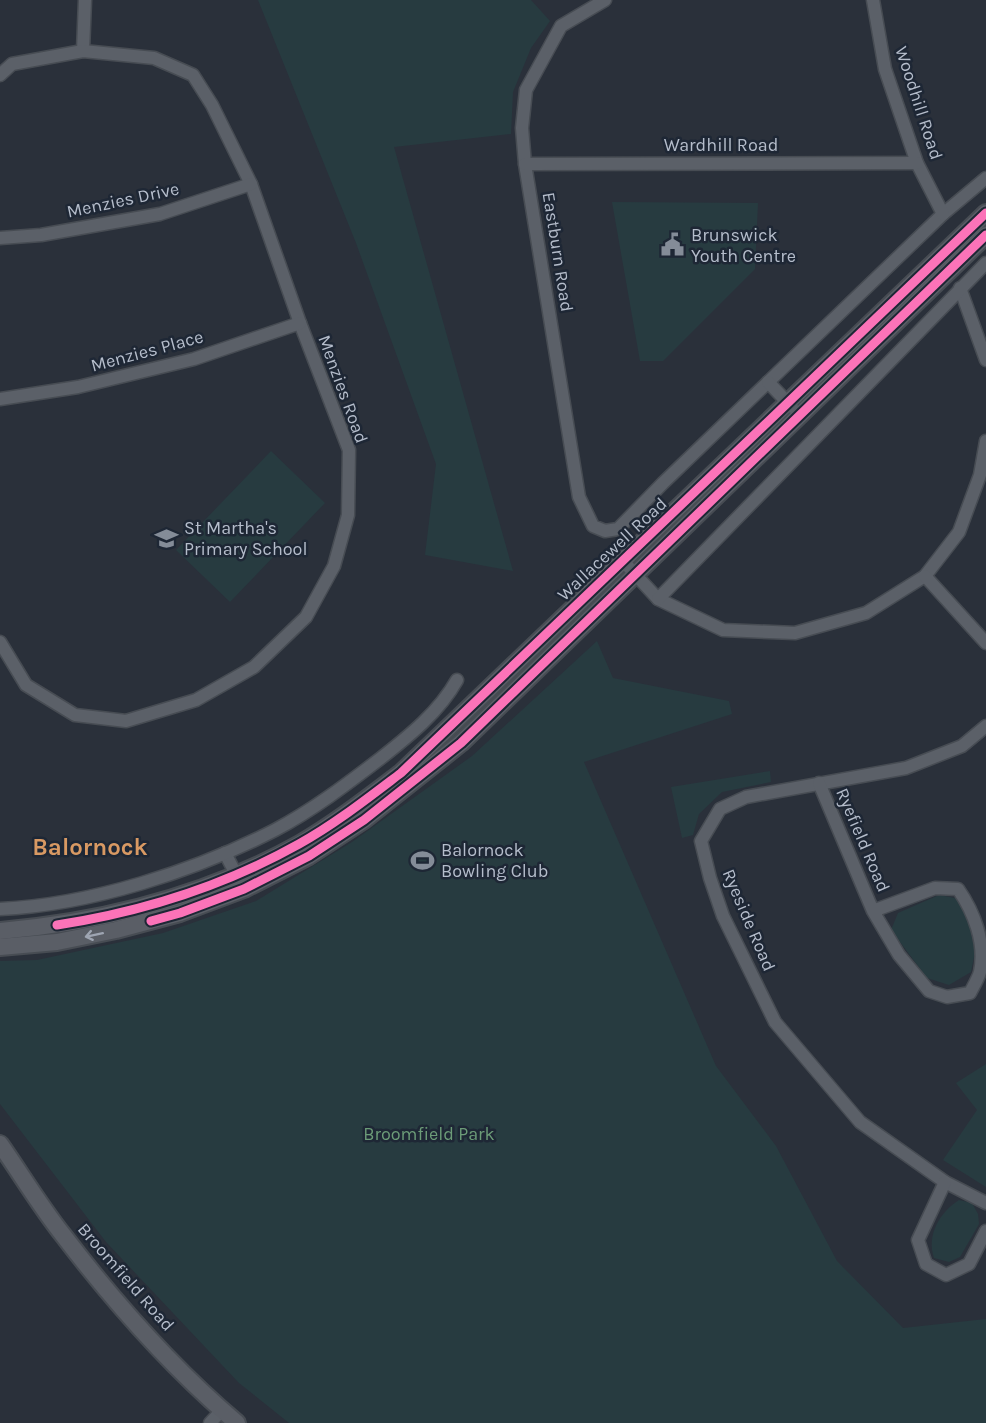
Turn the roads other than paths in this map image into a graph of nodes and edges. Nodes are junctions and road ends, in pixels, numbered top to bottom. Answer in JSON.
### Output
{"nodes":[{"id":1,"x":85,"y":0,"type":"edge"},
{"id":2,"x":605,"y":0,"type":"edge"},
{"id":3,"x":873,"y":0,"type":"edge"},
{"id":4,"x":83,"y":51,"type":"junction"},
{"id":5,"x":0,"y":75,"type":"edge"},
{"id":6,"x":917,"y":162,"type":"junction"},
{"id":7,"x":525,"y":164,"type":"junction"},
{"id":8,"x":986,"y":178,"type":"edge"},
{"id":9,"x":251,"y":184,"type":"junction"},
{"id":10,"x":986,"y":213,"type":"edge"},
{"id":11,"x":943,"y":214,"type":"junction"},
{"id":12,"x":986,"y":236,"type":"edge"},
{"id":13,"x":0,"y":238,"type":"edge"},
{"id":14,"x":986,"y":263,"type":"edge"},
{"id":15,"x":960,"y":288,"type":"junction"},
{"id":16,"x":300,"y":322,"type":"junction"},
{"id":17,"x":986,"y":360,"type":"edge"},
{"id":18,"x":768,"y":382,"type":"junction"},
{"id":19,"x":0,"y":399,"type":"edge"},
{"id":20,"x":794,"y":409,"type":"junction"},
{"id":21,"x":986,"y":441,"type":"edge"},
{"id":22,"x":605,"y":531,"type":"joint"},
{"id":23,"x":623,"y":561,"type":"junction"},
{"id":24,"x":636,"y":574,"type":"junction"},
{"id":25,"x":925,"y":576,"type":"junction"},
{"id":26,"x":658,"y":599,"type":"junction"},
{"id":27,"x":0,"y":642,"type":"edge"},
{"id":28,"x":986,"y":643,"type":"edge"},
{"id":29,"x":457,"y":680,"type":"dead end"},
{"id":30,"x":986,"y":726,"type":"edge"},
{"id":31,"x":819,"y":783,"type":"junction"},
{"id":32,"x":225,"y":854,"type":"junction"},
{"id":33,"x":240,"y":882,"type":"junction"},
{"id":34,"x":0,"y":909,"type":"edge"},
{"id":35,"x":873,"y":911,"type":"junction"},
{"id":36,"x":0,"y":931,"type":"edge"},
{"id":37,"x":0,"y":947,"type":"edge"},
{"id":38,"x":0,"y":1144,"type":"edge"},
{"id":39,"x":945,"y":1182,"type":"junction"},
{"id":40,"x":986,"y":1203,"type":"edge"},
{"id":41,"x":986,"y":1231,"type":"edge"},
{"id":42,"x":222,"y":1410,"type":"junction"},
{"id":43,"x":210,"y":1423,"type":"edge"},
{"id":44,"x":237,"y":1423,"type":"edge"}],
"edges":[{"from":1,"to":4,"type":"street"},
{"from":2,"to":7,"type":"street","name":"Eastburn Road"},
{"from":3,"to":6,"type":"street","name":"Woodhill Road"},
{"from":4,"to":5,"type":"street","name":"Menzies Road"},
{"from":4,"to":9,"type":"street","name":"Menzies Road"},
{"from":6,"to":7,"type":"street","name":"Wardhill Road"},
{"from":6,"to":11,"type":"street","name":"Woodhill Road"},
{"from":7,"to":22,"type":"street","name":"Eastburn Road"},
{"from":8,"to":11,"type":"street","name":"Wallacewell Road"},
{"from":9,"to":13,"type":"street","name":"Menzies Drive"},
{"from":9,"to":16,"type":"street","name":"Menzies Road"},
{"from":10,"to":20,"type":"street","name":"Wallacewell Road"},
{"from":11,"to":18,"type":"street","name":"Wallacewell Road"},
{"from":12,"to":20,"type":"street","name":"Wallacewell Road"},
{"from":14,"to":15,"type":"street"},
{"from":15,"to":17,"type":"street"},
{"from":15,"to":26,"type":"street"},
{"from":16,"to":19,"type":"street","name":"Menzies Place"},
{"from":16,"to":27,"type":"street","name":"Menzies Road"},
{"from":18,"to":20,"type":"street"},
{"from":18,"to":22,"type":"street","name":"Wallacewell Road"},
{"from":20,"to":23,"type":"street","name":"Wallacewell Road"},
{"from":20,"to":24,"type":"street","name":"Wallacewell Road"},
{"from":21,"to":25,"type":"street"},
{"from":23,"to":24,"type":"street"},
{"from":23,"to":33,"type":"street","name":"Wallacewell Road"},
{"from":24,"to":26,"type":"street"},
{"from":24,"to":33,"type":"street","name":"Wallacewell Road"},
{"from":25,"to":26,"type":"street"},
{"from":25,"to":28,"type":"street"},
{"from":29,"to":32,"type":"street"},
{"from":30,"to":31,"type":"street","name":"Ryeside Road"},
{"from":31,"to":35,"type":"street","name":"Ryefield Road"},
{"from":31,"to":39,"type":"street","name":"Ryeside Road"},
{"from":32,"to":33,"type":"street"},
{"from":32,"to":34,"type":"street"},
{"from":33,"to":36,"type":"street","name":"Wallacewell Road"},
{"from":33,"to":37,"type":"street","name":"Wallacewell Road","one_way":true},
{"from":35,"to":35,"type":"street","name":"Ryefield Road"},
{"from":38,"to":42,"type":"street","name":"Broomfield Road"},
{"from":39,"to":40,"type":"street","name":"Ryeside Road"},
{"from":39,"to":41,"type":"street"},
{"from":42,"to":43,"type":"street"},
{"from":42,"to":44,"type":"street","name":"Broomfield Road"}]}
